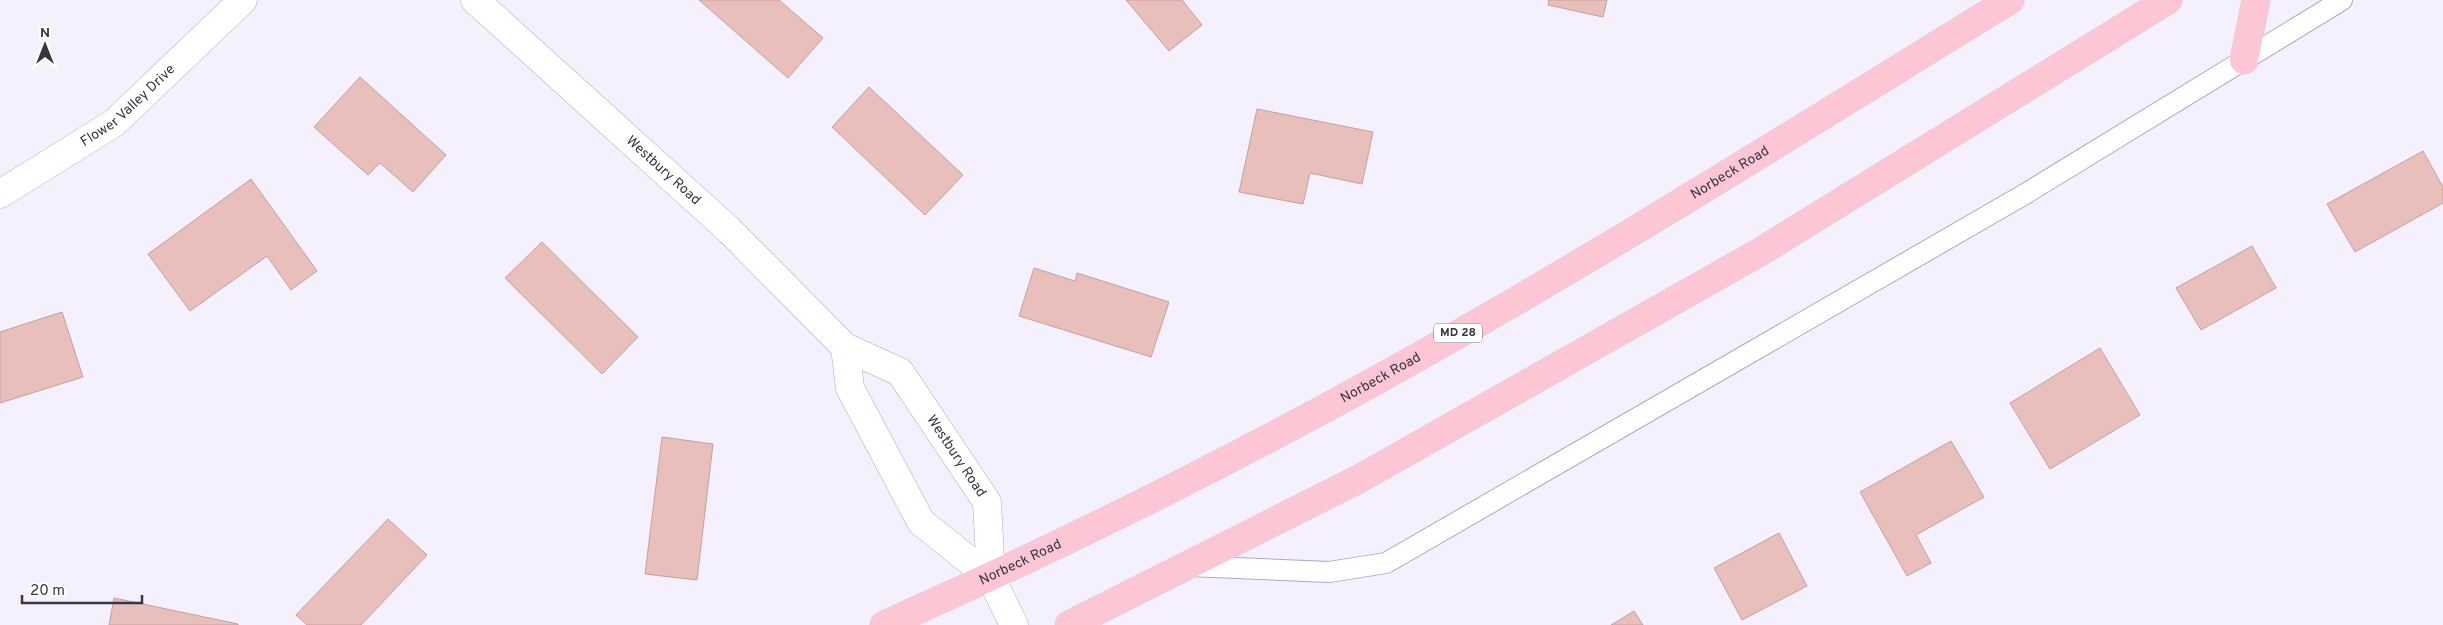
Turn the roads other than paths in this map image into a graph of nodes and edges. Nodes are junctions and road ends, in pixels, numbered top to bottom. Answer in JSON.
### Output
{"nodes":[{"id":1,"x":243,"y":0,"type":"edge"},
{"id":2,"x":475,"y":0,"type":"edge"},
{"id":3,"x":2010,"y":0,"type":"edge"},
{"id":4,"x":2168,"y":0,"type":"edge"},
{"id":5,"x":2256,"y":0,"type":"edge"},
{"id":6,"x":2342,"y":0,"type":"edge"},
{"id":7,"x":2244,"y":60,"type":"junction"},
{"id":8,"x":0,"y":194,"type":"edge"},
{"id":9,"x":846,"y":347,"type":"junction"},
{"id":10,"x":1187,"y":566,"type":"junction"},
{"id":11,"x":991,"y":578,"type":"junction"},
{"id":12,"x":884,"y":625,"type":"edge"},
{"id":13,"x":1014,"y":625,"type":"edge"},
{"id":14,"x":1069,"y":625,"type":"edge"}],
"edges":[{"from":1,"to":8,"type":"street","name":"Flower Valley Drive"},
{"from":2,"to":9,"type":"street","name":"Westbury Road"},
{"from":3,"to":11,"type":"main road","name":"Norbeck Road","number":"MD 28"},
{"from":4,"to":10,"type":"main road"},
{"from":5,"to":7,"type":"main road"},
{"from":6,"to":7,"type":"lane"},
{"from":7,"to":10,"type":"lane"},
{"from":9,"to":11,"type":"street","name":"Westbury Road"},
{"from":9,"to":11,"type":"street","name":"Westbury Road"},
{"from":10,"to":14,"type":"main road"},
{"from":11,"to":12,"type":"main road","name":"Norbeck Road","number":"MD 28"},
{"from":11,"to":13,"type":"street","name":"Westbury Road"}]}
